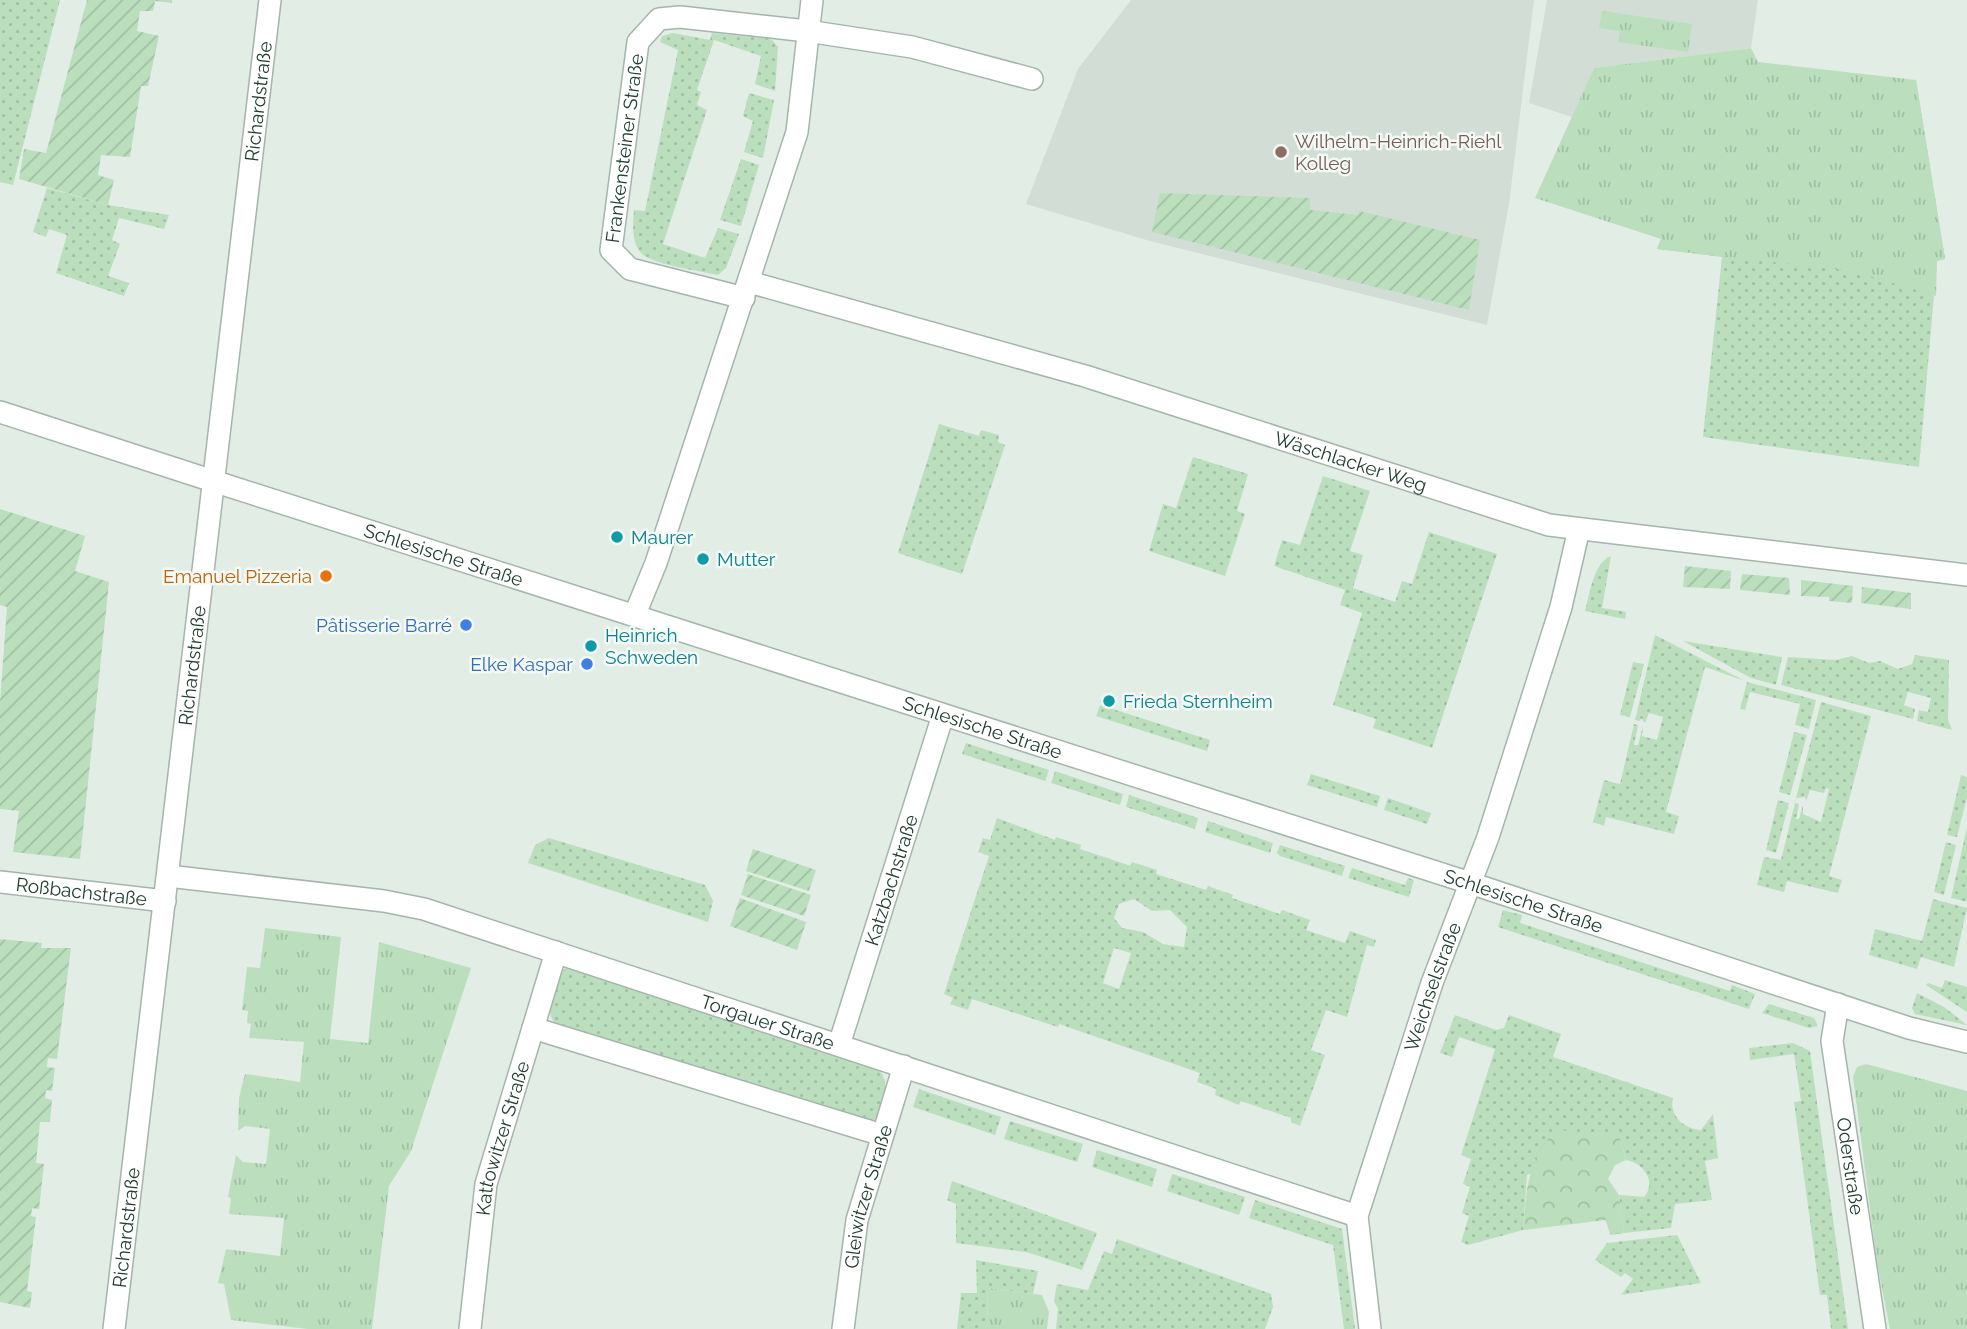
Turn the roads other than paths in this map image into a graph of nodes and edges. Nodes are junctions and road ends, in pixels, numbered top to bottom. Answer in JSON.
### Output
{"nodes":[{"id":1,"x":270,"y":0,"type":"edge"},
{"id":2,"x":812,"y":0,"type":"edge"},
{"id":3,"x":807,"y":31,"type":"junction"},
{"id":4,"x":1032,"y":79,"type":"dead end"},
{"id":5,"x":747,"y":290,"type":"junction"},
{"id":6,"x":0,"y":412,"type":"edge"},
{"id":7,"x":214,"y":481,"type":"junction"},
{"id":8,"x":1579,"y":529,"type":"junction"},
{"id":9,"x":1967,"y":575,"type":"edge"},
{"id":10,"x":635,"y":614,"type":"junction"},
{"id":11,"x":943,"y":715,"type":"junction"},
{"id":12,"x":168,"y":876,"type":"junction"},
{"id":13,"x":0,"y":883,"type":"edge"},
{"id":14,"x":1470,"y":883,"type":"junction"},
{"id":15,"x":165,"y":901,"type":"junction"},
{"id":16,"x":556,"y":952,"type":"junction"},
{"id":17,"x":1838,"y":1004,"type":"junction"},
{"id":18,"x":533,"y":1028,"type":"junction"},
{"id":19,"x":1967,"y":1042,"type":"edge"},
{"id":20,"x":839,"y":1045,"type":"junction"},
{"id":21,"x":904,"y":1066,"type":"junction"},
{"id":22,"x":882,"y":1135,"type":"junction"},
{"id":23,"x":1357,"y":1216,"type":"junction"},
{"id":24,"x":114,"y":1329,"type":"edge"},
{"id":25,"x":470,"y":1329,"type":"edge"},
{"id":26,"x":843,"y":1329,"type":"edge"},
{"id":27,"x":1370,"y":1329,"type":"edge"},
{"id":28,"x":1875,"y":1329,"type":"edge"}],
"edges":[{"from":1,"to":7,"type":"street","name":"Richardstraße"},
{"from":2,"to":3,"type":"street"},
{"from":3,"to":4,"type":"street","name":"Frankensteiner Straße"},
{"from":3,"to":5,"type":"street"},
{"from":3,"to":5,"type":"street","name":"Frankensteiner Straße"},
{"from":5,"to":8,"type":"street","name":"Wäschlacker Weg"},
{"from":5,"to":10,"type":"street"},
{"from":6,"to":7,"type":"street","name":"Schlesische Straße"},
{"from":7,"to":10,"type":"street","name":"Schlesische Straße"},
{"from":7,"to":12,"type":"street","name":"Richardstraße"},
{"from":8,"to":9,"type":"street","name":"Wäschlacker Weg"},
{"from":8,"to":14,"type":"street","name":"Weichselstraße"},
{"from":10,"to":11,"type":"street","name":"Schlesische Straße"},
{"from":11,"to":14,"type":"street","name":"Schlesische Straße"},
{"from":11,"to":20,"type":"street","name":"Katzbachstraße"},
{"from":12,"to":15,"type":"street","name":"Richardstraße"},
{"from":12,"to":16,"type":"street","name":"Torgauer Straße"},
{"from":13,"to":15,"type":"street","name":"Roßbachstraße"},
{"from":14,"to":17,"type":"street","name":"Schlesische Straße"},
{"from":14,"to":23,"type":"street","name":"Weichselstraße"},
{"from":15,"to":24,"type":"street","name":"Richardstraße"},
{"from":16,"to":18,"type":"street","name":"Kattowitzer Straße"},
{"from":16,"to":20,"type":"street","name":"Torgauer Straße"},
{"from":17,"to":19,"type":"street","name":"Schlesische Straße"},
{"from":17,"to":28,"type":"street","name":"Oderstraße"},
{"from":18,"to":22,"type":"street"},
{"from":18,"to":25,"type":"street","name":"Kattowitzer Straße"},
{"from":20,"to":21,"type":"street","name":"Torgauer Straße"},
{"from":21,"to":22,"type":"street","name":"Gleiwitzer Straße"},
{"from":21,"to":23,"type":"street","name":"Torgauer Straße"},
{"from":22,"to":26,"type":"street","name":"Gleiwitzer Straße"},
{"from":23,"to":27,"type":"street","name":"Weichselstraße"}]}
